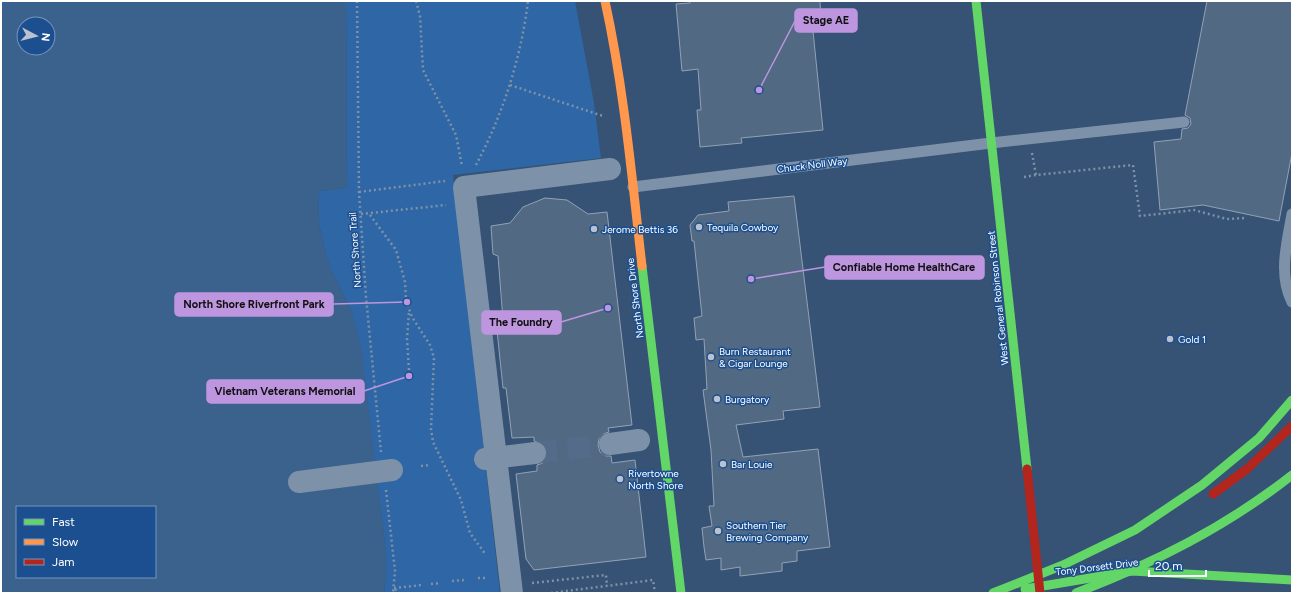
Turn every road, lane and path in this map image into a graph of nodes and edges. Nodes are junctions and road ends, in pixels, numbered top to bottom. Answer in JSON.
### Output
{"nodes":[{"id":1,"x":357,"y":1,"type":"edge"},
{"id":2,"x":416,"y":1,"type":"edge"},
{"id":3,"x":528,"y":1,"type":"edge"},
{"id":4,"x":605,"y":1,"type":"edge"},
{"id":5,"x":976,"y":1,"type":"edge"},
{"id":6,"x":510,"y":85,"type":"junction"},
{"id":7,"x":603,"y":116,"type":"dead end"},
{"id":8,"x":1184,"y":122,"type":"dead end"},
{"id":9,"x":1021,"y":140,"type":"junction"},
{"id":10,"x":991,"y":143,"type":"junction"},
{"id":11,"x":610,"y":169,"type":"dead end"},
{"id":12,"x":1036,"y":175,"type":"junction"},
{"id":13,"x":1024,"y":177,"type":"dead end"},
{"id":14,"x":633,"y":187,"type":"junction"},
{"id":15,"x":465,"y":189,"type":"junction"},
{"id":16,"x":360,"y":192,"type":"junction"},
{"id":17,"x":361,"y":214,"type":"junction"},
{"id":18,"x":1292,"y":214,"type":"edge"},
{"id":19,"x":370,"y":215,"type":"junction"},
{"id":20,"x":1246,"y":218,"type":"dead end"},
{"id":21,"x":1292,"y":302,"type":"edge"},
{"id":22,"x":409,"y":311,"type":"junction"},
{"id":23,"x":409,"y":370,"type":"dead end"},
{"id":24,"x":1292,"y":401,"type":"edge"},
{"id":25,"x":1292,"y":426,"type":"edge"},
{"id":26,"x":640,"y":440,"type":"dead end"},
{"id":27,"x":610,"y":444,"type":"tunnel mouth"},
{"id":28,"x":535,"y":453,"type":"tunnel mouth"},
{"id":29,"x":491,"y":458,"type":"junction"},
{"id":30,"x":430,"y":465,"type":"dead end"},
{"id":31,"x":421,"y":466,"type":"dead end"},
{"id":32,"x":388,"y":470,"type":"junction"},
{"id":33,"x":1292,"y":475,"type":"edge"},
{"id":34,"x":299,"y":482,"type":"dead end"},
{"id":35,"x":1204,"y":500,"type":"dead end"},
{"id":36,"x":1116,"y":550,"type":"dead end"},
{"id":37,"x":508,"y":559,"type":"junction"},
{"id":38,"x":478,"y":578,"type":"dead end"},
{"id":39,"x":488,"y":578,"type":"dead end"},
{"id":40,"x":464,"y":580,"type":"dead end"},
{"id":41,"x":1292,"y":580,"type":"edge"},
{"id":42,"x":452,"y":581,"type":"dead end"},
{"id":43,"x":441,"y":583,"type":"dead end"},
{"id":44,"x":431,"y":584,"type":"dead end"},
{"id":45,"x":422,"y":585,"type":"dead end"},
{"id":46,"x":607,"y":586,"type":"junction"},
{"id":47,"x":394,"y":588,"type":"junction"},
{"id":48,"x":511,"y":589,"type":"edge"},
{"id":49,"x":1040,"y":590,"type":"edge"},
{"id":50,"x":394,"y":593,"type":"edge"},
{"id":51,"x":399,"y":593,"type":"edge"},
{"id":52,"x":550,"y":593,"type":"edge"},
{"id":53,"x":655,"y":593,"type":"edge"},
{"id":54,"x":681,"y":593,"type":"edge"},
{"id":55,"x":993,"y":593,"type":"edge"},
{"id":56,"x":1000,"y":593,"type":"edge"},
{"id":57,"x":1007,"y":593,"type":"edge"},
{"id":58,"x":1076,"y":593,"type":"edge"}],
"edges":[{"from":1,"to":16,"type":"path","name":"North Shore Trail"},
{"from":2,"to":15,"type":"path"},
{"from":3,"to":6,"type":"path"},
{"from":4,"to":14,"type":"main road","name":"North Shore Drive"},
{"from":5,"to":10,"type":"main road","name":"West General Robinson Street"},
{"from":6,"to":7,"type":"path"},
{"from":6,"to":15,"type":"path"},
{"from":8,"to":9,"type":"lane","name":"Chuck Noll Way"},
{"from":9,"to":10,"type":"lane","name":"Chuck Noll Way"},
{"from":9,"to":12,"type":"path"},
{"from":10,"to":14,"type":"lane","name":"Chuck Noll Way"},
{"from":10,"to":49,"type":"main road","name":"West General Robinson Street"},
{"from":11,"to":15,"type":"street"},
{"from":12,"to":13,"type":"path"},
{"from":12,"to":20,"type":"path"},
{"from":14,"to":54,"type":"main road","name":"North Shore Drive"},
{"from":15,"to":16,"type":"path"},
{"from":15,"to":19,"type":"path"},
{"from":15,"to":29,"type":"street"},
{"from":16,"to":17,"type":"path","name":"North Shore Trail"},
{"from":17,"to":19,"type":"path"},
{"from":17,"to":32,"type":"path","name":"North Shore Trail"},
{"from":18,"to":21,"type":"lane"},
{"from":19,"to":22,"type":"path"},
{"from":22,"to":23,"type":"path"},
{"from":22,"to":37,"type":"path"},
{"from":24,"to":55,"type":"main road"},
{"from":24,"to":57,"type":"main road"},
{"from":25,"to":35,"type":"main road"},
{"from":26,"to":27,"type":"street"},
{"from":28,"to":29,"type":"street"},
{"from":29,"to":37,"type":"street"},
{"from":30,"to":31,"type":"path"},
{"from":32,"to":34,"type":"street"},
{"from":32,"to":47,"type":"path","name":"North Shore Trail"},
{"from":33,"to":58,"type":"main road"},
{"from":36,"to":57,"type":"main road"},
{"from":37,"to":48,"type":"street"},
{"from":38,"to":39,"type":"path"},
{"from":40,"to":42,"type":"path"},
{"from":41,"to":49,"type":"main road","name":"Tony Dorsett Drive"},
{"from":43,"to":44,"type":"path"},
{"from":45,"to":47,"type":"path"},
{"from":46,"to":48,"type":"path"},
{"from":46,"to":52,"type":"path"},
{"from":46,"to":53,"type":"path"},
{"from":47,"to":50,"type":"path","name":"North Shore Trail"},
{"from":47,"to":51,"type":"path"},
{"from":49,"to":56,"type":"main road","name":"Tony Dorsett Drive"}]}
